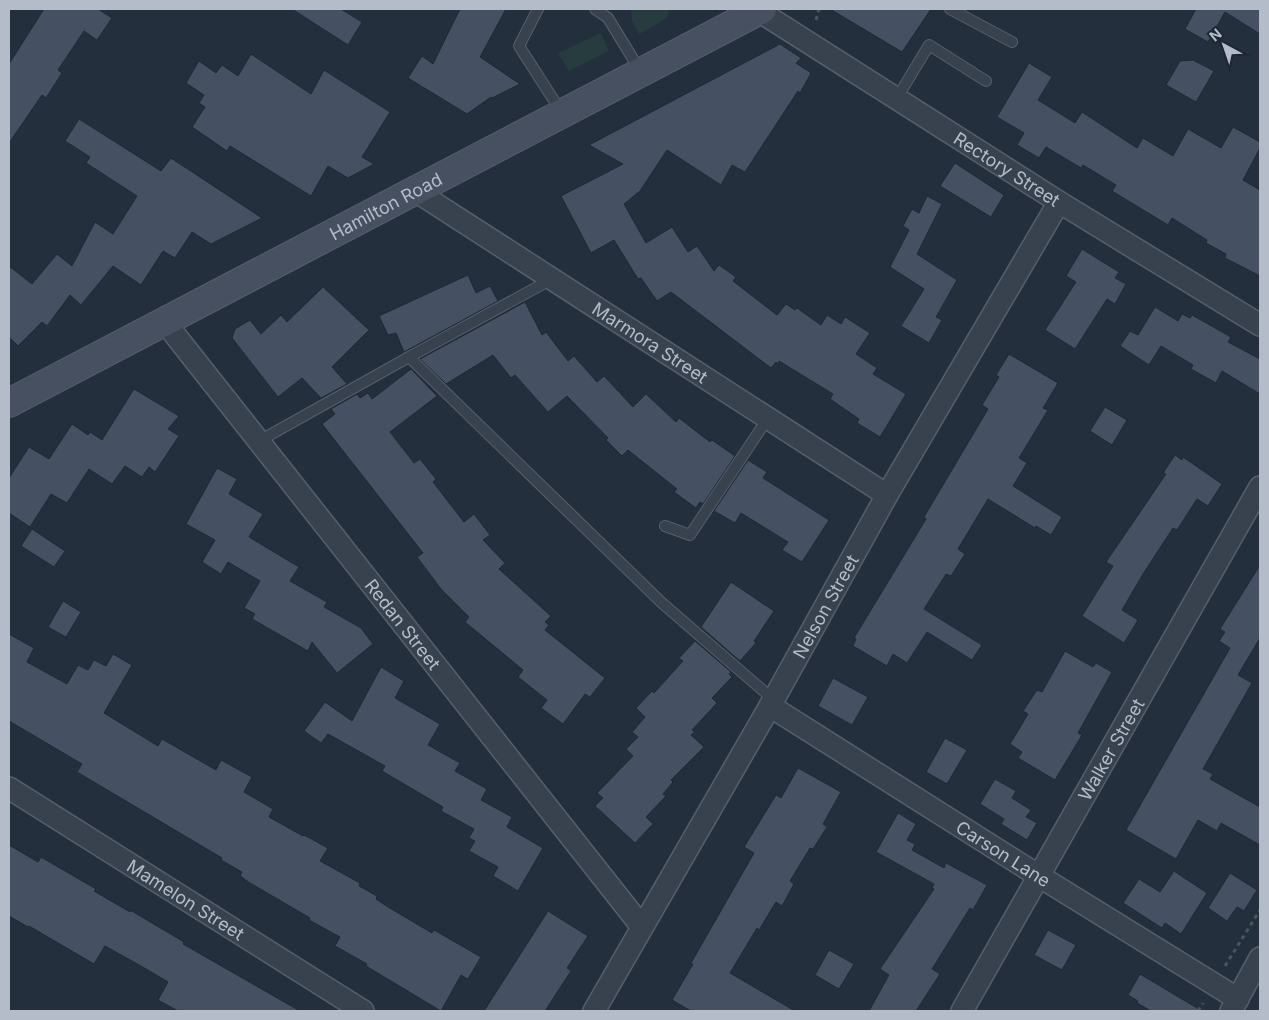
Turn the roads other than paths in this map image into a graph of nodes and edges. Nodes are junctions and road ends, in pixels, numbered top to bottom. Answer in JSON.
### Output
{"nodes":[{"id":1,"x":538,"y":9,"type":"edge"},
{"id":2,"x":595,"y":9,"type":"edge"},
{"id":3,"x":759,"y":9,"type":"edge"},
{"id":4,"x":950,"y":9,"type":"edge"},
{"id":5,"x":1012,"y":42,"type":"dead end"},
{"id":6,"x":641,"y":73,"type":"junction"},
{"id":7,"x":986,"y":81,"type":"dead end"},
{"id":8,"x":896,"y":98,"type":"junction"},
{"id":9,"x":562,"y":114,"type":"junction"},
{"id":10,"x":414,"y":190,"type":"junction"},
{"id":11,"x":1059,"y":202,"type":"junction"},
{"id":12,"x":552,"y":279,"type":"junction"},
{"id":13,"x":164,"y":321,"type":"junction"},
{"id":14,"x":1260,"y":325,"type":"edge"},
{"id":15,"x":409,"y":357,"type":"junction"},
{"id":16,"x":9,"y":403,"type":"edge"},
{"id":17,"x":768,"y":418,"type":"junction"},
{"id":18,"x":259,"y":441,"type":"junction"},
{"id":19,"x":1260,"y":487,"type":"edge"},
{"id":20,"x":887,"y":495,"type":"junction"},
{"id":21,"x":665,"y":526,"type":"dead end"},
{"id":22,"x":772,"y":703,"type":"junction"},
{"id":23,"x":9,"y":788,"type":"edge"},
{"id":24,"x":1039,"y":876,"type":"junction"},
{"id":25,"x":642,"y":927,"type":"junction"},
{"id":26,"x":1260,"y":958,"type":"edge"},
{"id":27,"x":1235,"y":1005,"type":"edge"},
{"id":28,"x":363,"y":1011,"type":"edge"},
{"id":29,"x":594,"y":1011,"type":"edge"},
{"id":30,"x":962,"y":1011,"type":"edge"}],
"edges":[{"from":1,"to":9,"type":"lane"},
{"from":2,"to":6,"type":"lane"},
{"from":3,"to":6,"type":"main road","name":"Hamilton Road"},
{"from":3,"to":8,"type":"street","name":"Rectory Street"},
{"from":4,"to":5,"type":"lane"},
{"from":6,"to":9,"type":"main road","name":"Hamilton Road"},
{"from":7,"to":8,"type":"lane"},
{"from":8,"to":11,"type":"street","name":"Rectory Street"},
{"from":9,"to":10,"type":"main road","name":"Hamilton Road"},
{"from":10,"to":12,"type":"street","name":"Marmora Street"},
{"from":10,"to":13,"type":"main road","name":"Hamilton Road"},
{"from":11,"to":14,"type":"street","name":"Rectory Street"},
{"from":11,"to":20,"type":"street","name":"Nelson Street"},
{"from":12,"to":15,"type":"lane"},
{"from":12,"to":17,"type":"street","name":"Marmora Street"},
{"from":13,"to":16,"type":"main road","name":"Hamilton Road"},
{"from":13,"to":18,"type":"street","name":"Redan Street"},
{"from":15,"to":18,"type":"lane"},
{"from":15,"to":22,"type":"lane"},
{"from":17,"to":20,"type":"street","name":"Marmora Street"},
{"from":17,"to":21,"type":"lane"},
{"from":18,"to":25,"type":"street","name":"Redan Street"},
{"from":19,"to":24,"type":"street","name":"Walker Street"},
{"from":20,"to":22,"type":"street","name":"Nelson Street"},
{"from":22,"to":24,"type":"street","name":"Carson Lane"},
{"from":22,"to":25,"type":"street","name":"Nelson Street"},
{"from":23,"to":28,"type":"street","name":"Mamelon Street"},
{"from":24,"to":27,"type":"street","name":"Carson Lane"},
{"from":24,"to":30,"type":"street","name":"Walker Street"},
{"from":25,"to":29,"type":"street","name":"Nelson Street"},
{"from":26,"to":27,"type":"street"}]}
